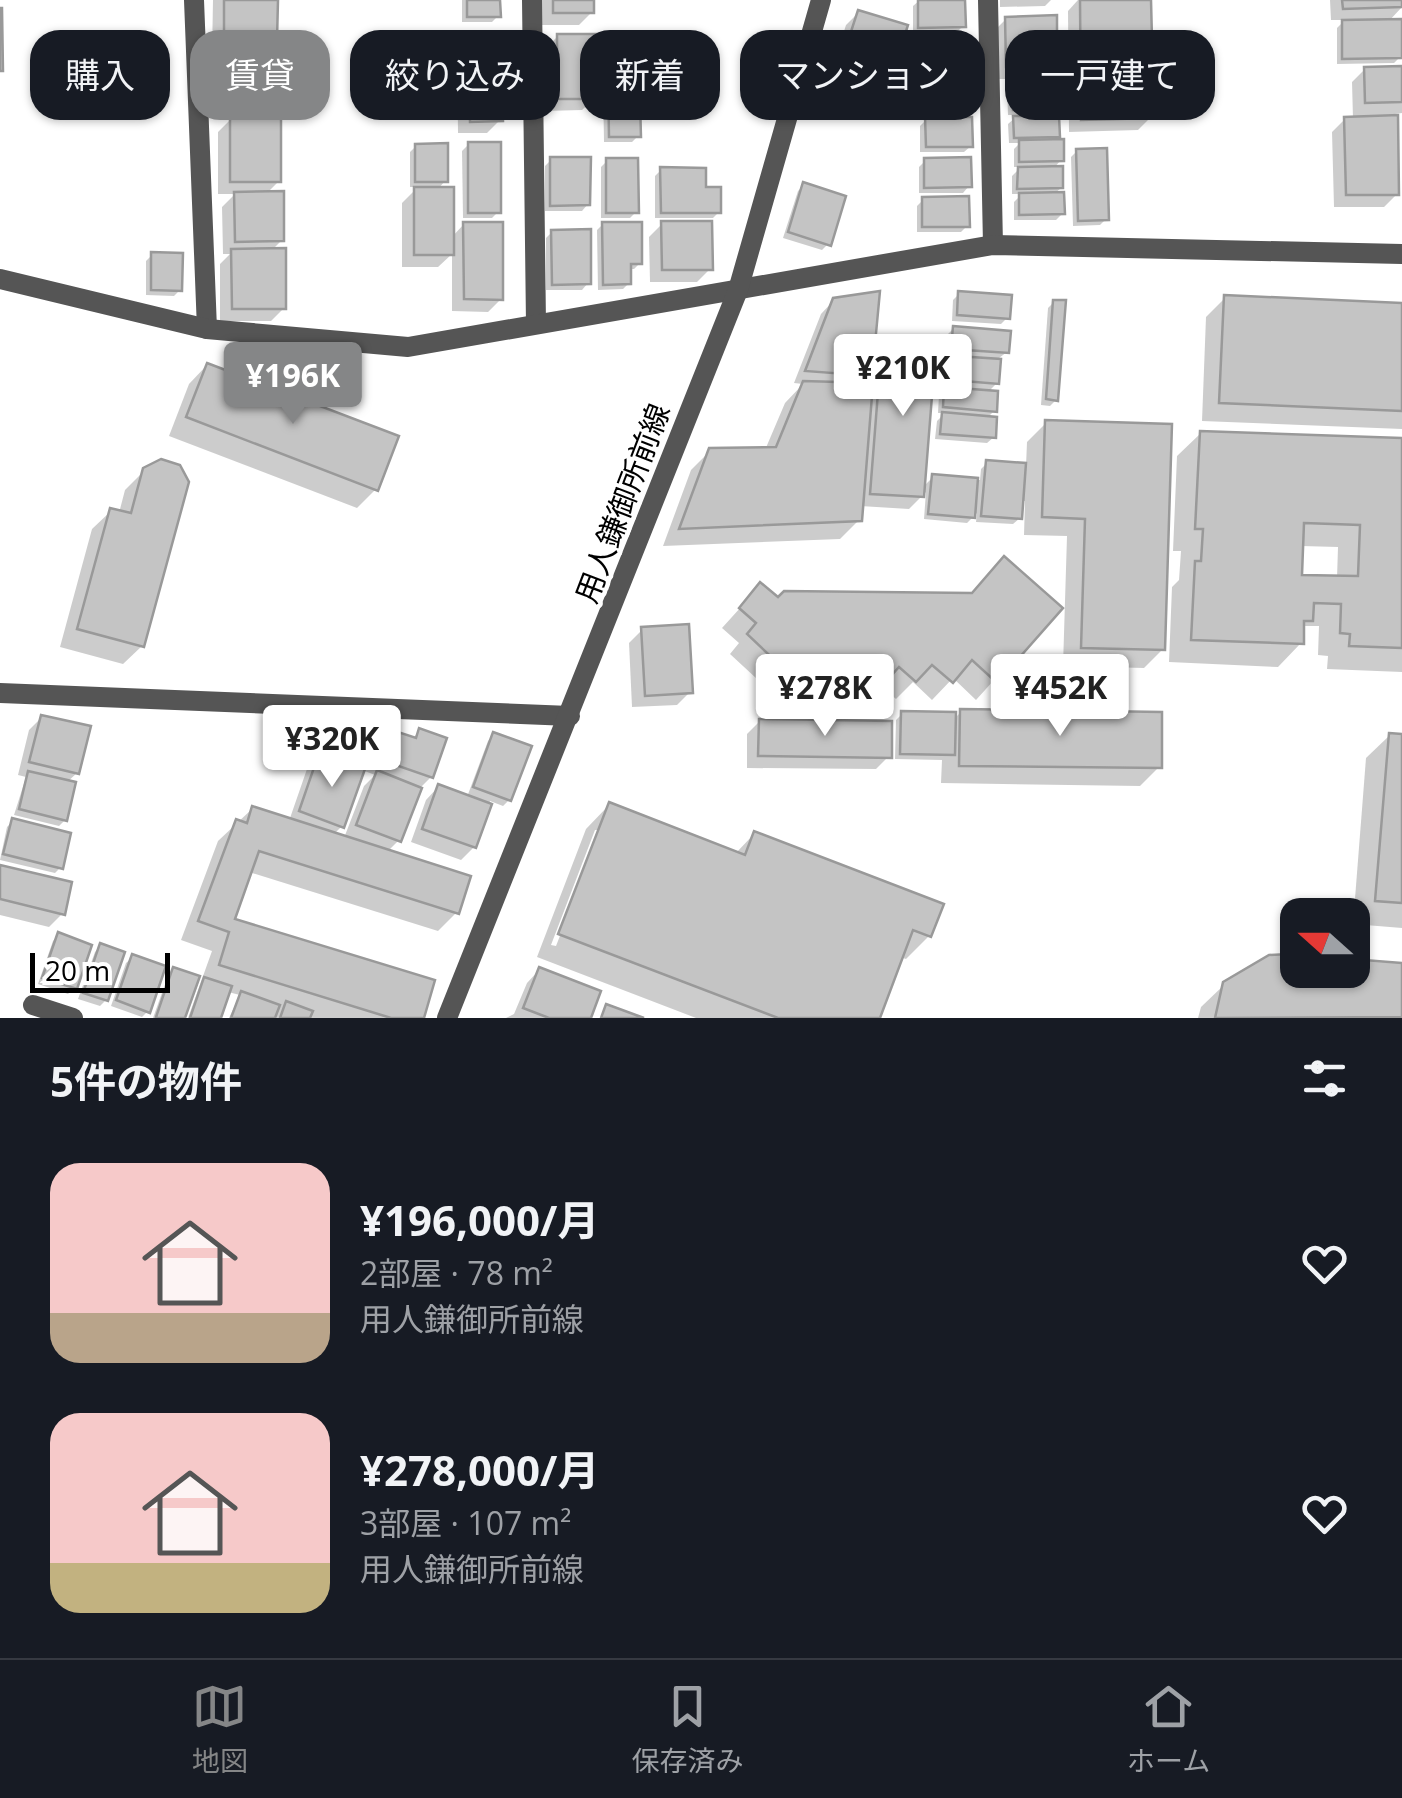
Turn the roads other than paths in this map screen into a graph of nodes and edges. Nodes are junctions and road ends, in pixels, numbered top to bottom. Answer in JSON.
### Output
{"nodes":[{"id":1,"x":194,"y":0,"type":"edge"},
{"id":2,"x":532,"y":0,"type":"edge"},
{"id":3,"x":821,"y":0,"type":"edge"},
{"id":4,"x":988,"y":0,"type":"edge"},
{"id":5,"x":993,"y":245,"type":"junction"},
{"id":6,"x":1402,"y":254,"type":"edge"},
{"id":7,"x":0,"y":279,"type":"edge"},
{"id":8,"x":738,"y":290,"type":"junction"},
{"id":9,"x":536,"y":324,"type":"junction"},
{"id":10,"x":208,"y":328,"type":"junction"},
{"id":11,"x":0,"y":693,"type":"edge"},
{"id":12,"x":570,"y":716,"type":"junction"},
{"id":13,"x":32,"y":1005,"type":"dead end"},
{"id":14,"x":74,"y":1018,"type":"edge"},
{"id":15,"x":447,"y":1018,"type":"edge"}],
"edges":[{"from":1,"to":10,"type":"street"},
{"from":2,"to":9,"type":"street"},
{"from":3,"to":8,"type":"street","name":"用人鎌御所前線"},
{"from":4,"to":5,"type":"street"},
{"from":5,"to":6,"type":"street"},
{"from":5,"to":8,"type":"street"},
{"from":7,"to":10,"type":"street"},
{"from":8,"to":9,"type":"street"},
{"from":8,"to":12,"type":"street","name":"用人鎌御所前線"},
{"from":9,"to":10,"type":"street"},
{"from":11,"to":12,"type":"street"},
{"from":12,"to":15,"type":"street","name":"用人鎌御所前線"},
{"from":13,"to":14,"type":"street"}]}
